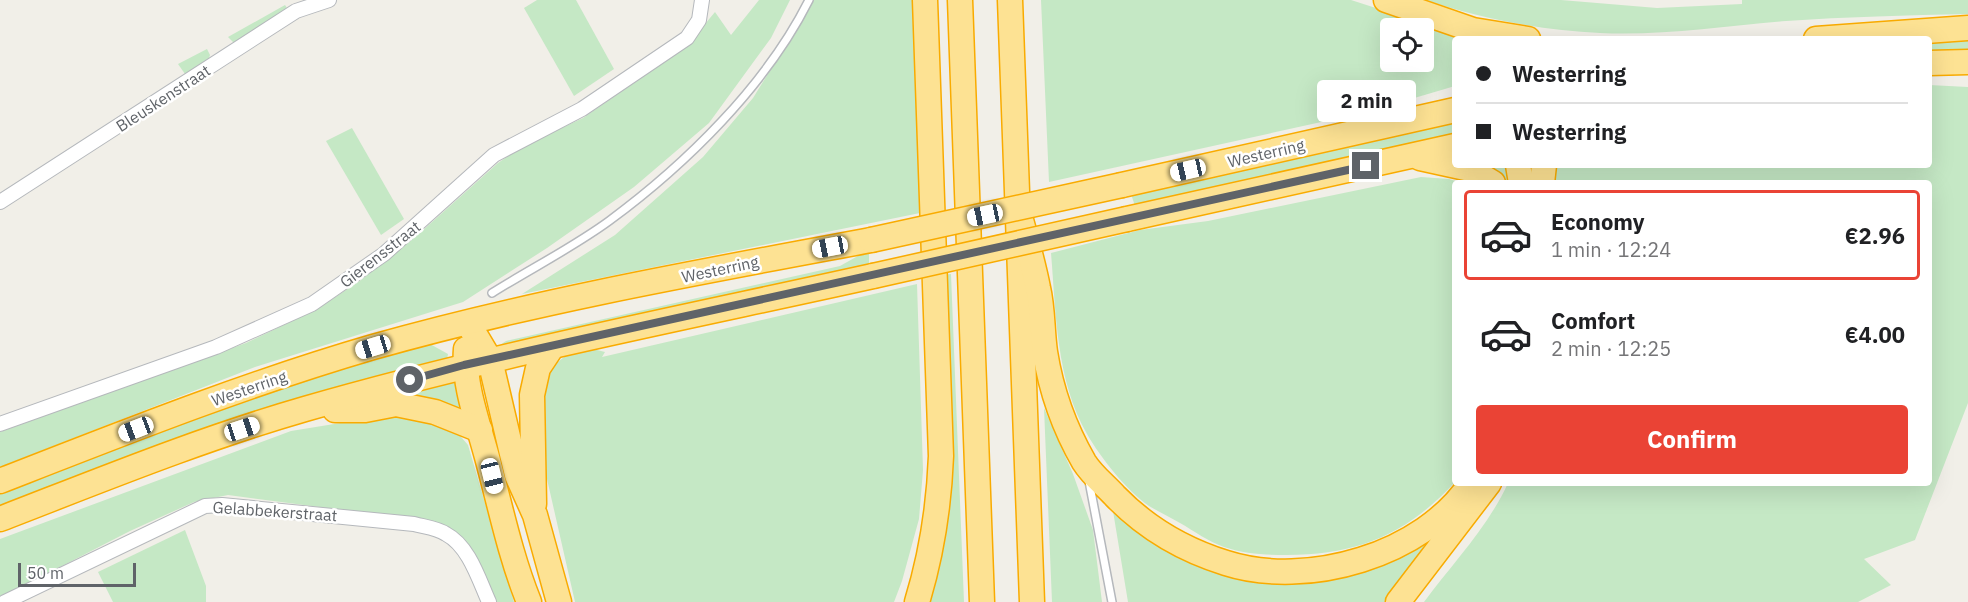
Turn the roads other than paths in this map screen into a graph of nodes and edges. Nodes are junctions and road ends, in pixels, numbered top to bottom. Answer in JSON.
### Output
{"nodes":[{"id":1,"x":328,"y":0,"type":"edge"},
{"id":2,"x":702,"y":0,"type":"edge"},
{"id":3,"x":809,"y":0,"type":"edge"},
{"id":4,"x":925,"y":0,"type":"edge"},
{"id":5,"x":960,"y":0,"type":"edge"},
{"id":6,"x":1010,"y":0,"type":"edge"},
{"id":7,"x":1386,"y":0,"type":"edge"},
{"id":8,"x":1968,"y":28,"type":"edge"},
{"id":9,"x":1509,"y":36,"type":"edge"},
{"id":10,"x":1857,"y":36,"type":"edge"},
{"id":11,"x":1968,"y":62,"type":"edge"},
{"id":12,"x":1932,"y":63,"type":"edge"},
{"id":13,"x":1452,"y":111,"type":"edge"},
{"id":14,"x":1452,"y":147,"type":"edge"},
{"id":15,"x":1411,"y":156,"type":"junction"},
{"id":16,"x":1452,"y":165,"type":"edge"},
{"id":17,"x":1465,"y":168,"type":"edge"},
{"id":18,"x":1488,"y":180,"type":"edge"},
{"id":19,"x":0,"y":202,"type":"edge"},
{"id":20,"x":1018,"y":209,"type":"junction"},
{"id":21,"x":492,"y":293,"type":"dead end"},
{"id":22,"x":468,"y":323,"type":"junction"},
{"id":23,"x":552,"y":347,"type":"junction"},
{"id":24,"x":490,"y":360,"type":"junction"},
{"id":25,"x":464,"y":365,"type":"junction"},
{"id":26,"x":303,"y":410,"type":"junction"},
{"id":27,"x":0,"y":424,"type":"edge"},
{"id":28,"x":480,"y":430,"type":"junction"},
{"id":29,"x":1085,"y":464,"type":"junction"},
{"id":30,"x":0,"y":481,"type":"edge"},
{"id":31,"x":1468,"y":486,"type":"edge"},
{"id":32,"x":1487,"y":486,"type":"edge"},
{"id":33,"x":534,"y":515,"type":"junction"},
{"id":34,"x":0,"y":519,"type":"edge"},
{"id":35,"x":5,"y":602,"type":"edge"},
{"id":36,"x":489,"y":602,"type":"edge"},
{"id":37,"x":529,"y":602,"type":"edge"},
{"id":38,"x":560,"y":602,"type":"edge"},
{"id":39,"x":917,"y":602,"type":"edge"},
{"id":40,"x":982,"y":602,"type":"edge"},
{"id":41,"x":1032,"y":602,"type":"edge"},
{"id":42,"x":1112,"y":602,"type":"edge"},
{"id":43,"x":1398,"y":602,"type":"edge"}],
"edges":[{"from":1,"to":19,"type":"street","name":"Bleuskenstraat"},
{"from":2,"to":27,"type":"street","name":"Gierensstraat"},
{"from":3,"to":21,"type":"lane"},
{"from":4,"to":39,"type":"highway"},
{"from":5,"to":40,"type":"highway"},
{"from":6,"to":20,"type":"highway"},
{"from":7,"to":9,"type":"highway"},
{"from":8,"to":10,"type":"highway"},
{"from":11,"to":12,"type":"highway"},
{"from":13,"to":22,"type":"highway","name":"Westerring","bridge":true},
{"from":14,"to":15,"type":"highway","name":"Westerring"},
{"from":15,"to":16,"type":"highway"},
{"from":15,"to":23,"type":"highway","name":"Westerring","bridge":true},
{"from":17,"to":18,"type":"highway"},
{"from":20,"to":29,"type":"highway"},
{"from":20,"to":41,"type":"highway"},
{"from":22,"to":24,"type":"highway"},
{"from":22,"to":25,"type":"highway"},
{"from":22,"to":30,"type":"highway","name":"Westerring"},
{"from":23,"to":24,"type":"highway","name":"Westerring"},
{"from":23,"to":33,"type":"highway"},
{"from":24,"to":25,"type":"highway","name":"Westerring"},
{"from":24,"to":33,"type":"highway"},
{"from":25,"to":26,"type":"highway","name":"Westerring"},
{"from":25,"to":28,"type":"highway"},
{"from":26,"to":28,"type":"highway"},
{"from":26,"to":34,"type":"highway","name":"Westerring"},
{"from":28,"to":37,"type":"highway"},
{"from":29,"to":31,"type":"highway"},
{"from":29,"to":42,"type":"lane"},
{"from":32,"to":43,"type":"highway"},
{"from":33,"to":38,"type":"highway"},
{"from":35,"to":36,"type":"street","name":"Gelabbekerstraat"}]}
